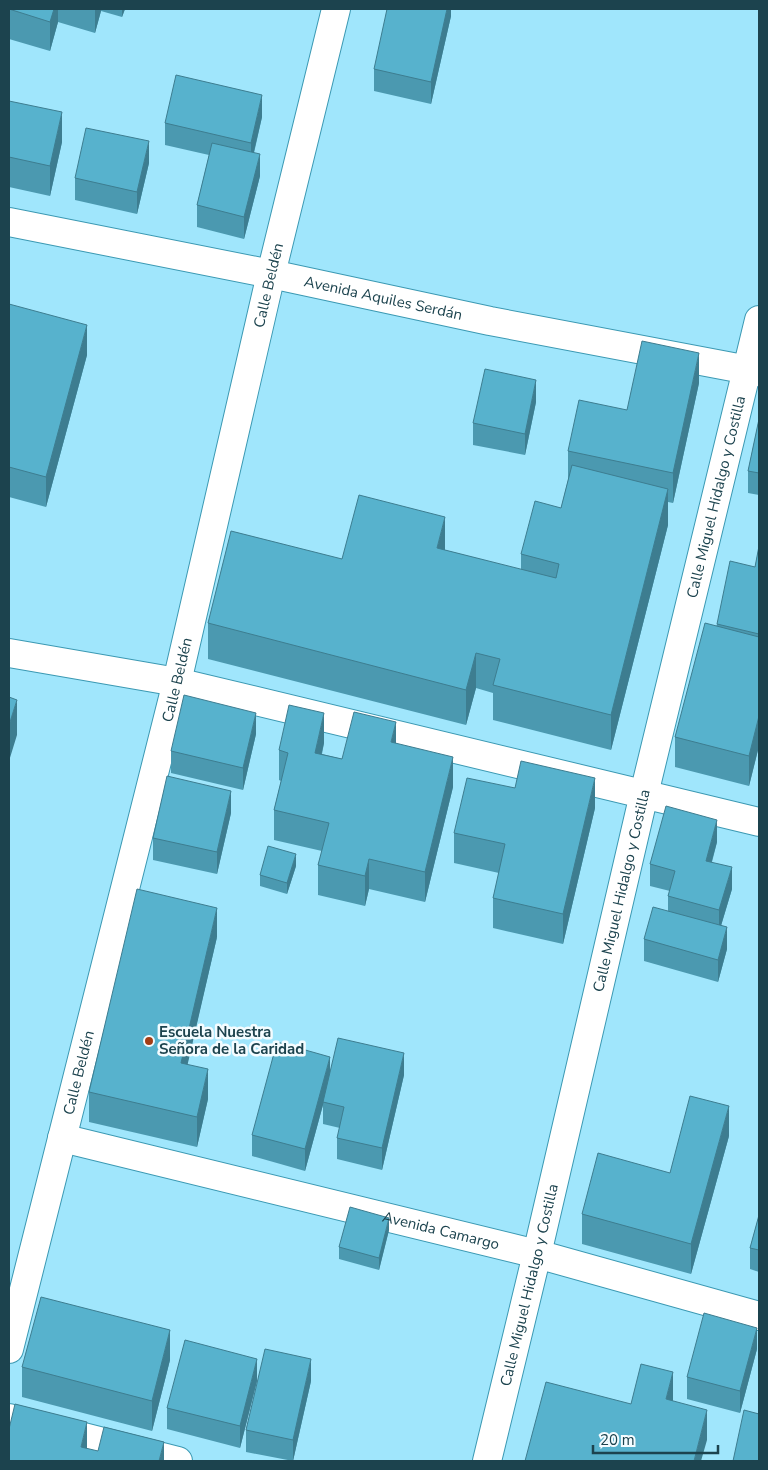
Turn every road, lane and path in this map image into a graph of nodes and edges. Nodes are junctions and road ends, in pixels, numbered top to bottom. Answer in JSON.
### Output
{"nodes":[{"id":1,"x":336,"y":9,"type":"edge"},
{"id":2,"x":9,"y":222,"type":"edge"},
{"id":3,"x":271,"y":274,"type":"junction"},
{"id":4,"x":759,"y":320,"type":"edge"},
{"id":5,"x":753,"y":371,"type":"edge"},
{"id":6,"x":9,"y":653,"type":"edge"},
{"id":7,"x":178,"y":682,"type":"junction"},
{"id":8,"x":644,"y":794,"type":"junction"},
{"id":9,"x":759,"y":822,"type":"edge"},
{"id":10,"x":62,"y":1138,"type":"junction"},
{"id":11,"x":537,"y":1254,"type":"junction"},
{"id":12,"x":759,"y":1316,"type":"edge"},
{"id":13,"x":9,"y":1349,"type":"edge"},
{"id":14,"x":9,"y":1418,"type":"edge"},
{"id":15,"x":178,"y":1461,"type":"edge"},
{"id":16,"x":487,"y":1461,"type":"edge"}],
"edges":[{"from":1,"to":3,"type":"street","name":"Calle Beldén"},
{"from":2,"to":3,"type":"street","name":"Avenida Aquiles Serdán"},
{"from":3,"to":5,"type":"street","name":"Avenida Aquiles Serdán"},
{"from":3,"to":7,"type":"street","name":"Calle Beldén"},
{"from":4,"to":5,"type":"street","name":"Calle Miguel Hidalgo y Costilla"},
{"from":5,"to":8,"type":"street","name":"Calle Miguel Hidalgo y Costilla"},
{"from":6,"to":7,"type":"street"},
{"from":7,"to":8,"type":"street"},
{"from":7,"to":10,"type":"street","name":"Calle Beldén"},
{"from":8,"to":9,"type":"street"},
{"from":8,"to":11,"type":"street","name":"Calle Miguel Hidalgo y Costilla"},
{"from":10,"to":11,"type":"street","name":"Avenida Camargo"},
{"from":10,"to":13,"type":"street","name":"Calle Beldén"},
{"from":11,"to":12,"type":"street","name":"Avenida Camargo"},
{"from":11,"to":16,"type":"street","name":"Calle Miguel Hidalgo y Costilla"},
{"from":14,"to":15,"type":"street"}]}
